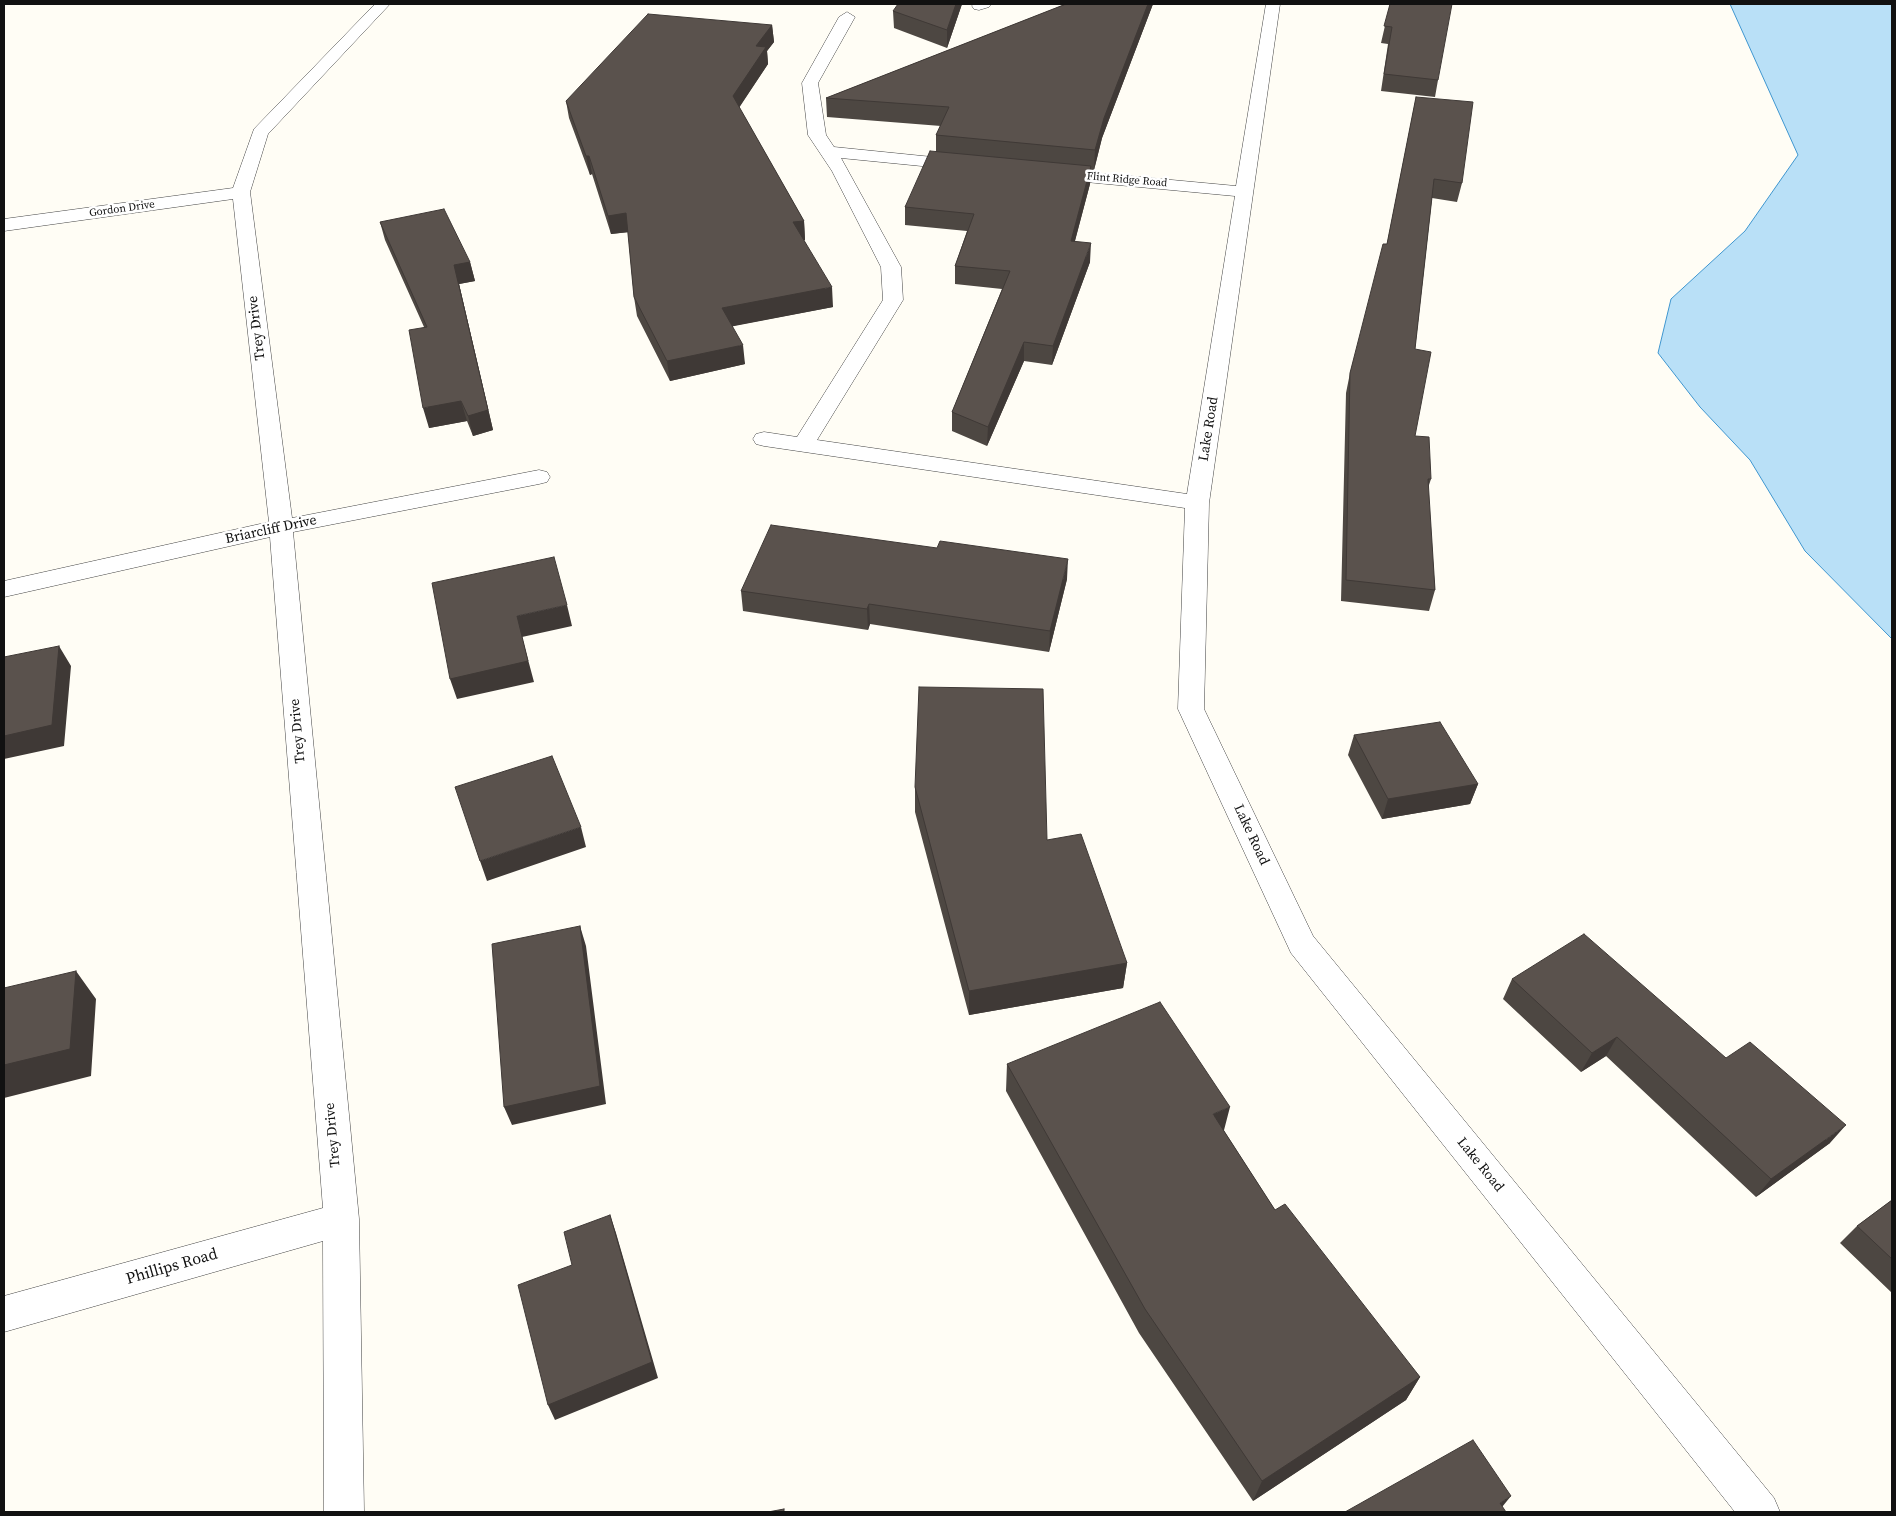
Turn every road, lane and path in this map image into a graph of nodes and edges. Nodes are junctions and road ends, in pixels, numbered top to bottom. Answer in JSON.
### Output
{"nodes":[{"id":1,"x":383,"y":4,"type":"edge"},
{"id":2,"x":1273,"y":4,"type":"edge"},
{"id":3,"x":847,"y":18,"type":"dead end"},
{"id":4,"x":829,"y":152,"type":"junction"},
{"id":5,"x":978,"y":166,"type":"edge"},
{"id":6,"x":1037,"y":172,"type":"edge"},
{"id":7,"x":241,"y":192,"type":"junction"},
{"id":8,"x":1245,"y":192,"type":"junction"},
{"id":9,"x":4,"y":225,"type":"edge"},
{"id":10,"x":764,"y":439,"type":"dead end"},
{"id":11,"x":803,"y":445,"type":"junction"},
{"id":12,"x":540,"y":477,"type":"dead end"},
{"id":13,"x":1197,"y":503,"type":"junction"},
{"id":14,"x":281,"y":527,"type":"junction"},
{"id":15,"x":4,"y":589,"type":"edge"},
{"id":16,"x":341,"y":1219,"type":"junction"},
{"id":17,"x":4,"y":1314,"type":"edge"},
{"id":18,"x":344,"y":1512,"type":"edge"},
{"id":19,"x":1760,"y":1512,"type":"edge"}],
"edges":[{"from":1,"to":7,"type":"street","name":"Trey Drive"},
{"from":2,"to":8,"type":"street","name":"Lake Road"},
{"from":3,"to":4,"type":"street"},
{"from":4,"to":5,"type":"street"},
{"from":4,"to":11,"type":"street"},
{"from":6,"to":8,"type":"street","name":"Flint Ridge Road"},
{"from":7,"to":9,"type":"street","name":"Gordon Drive"},
{"from":7,"to":14,"type":"street","name":"Trey Drive"},
{"from":8,"to":13,"type":"street","name":"Lake Road"},
{"from":10,"to":11,"type":"street"},
{"from":11,"to":13,"type":"street"},
{"from":12,"to":14,"type":"street","name":"Briarcliff Drive"},
{"from":13,"to":19,"type":"street","name":"Lake Road"},
{"from":14,"to":15,"type":"street","name":"Briarcliff Drive"},
{"from":14,"to":16,"type":"street","name":"Trey Drive"},
{"from":16,"to":17,"type":"street","name":"Phillips Road"},
{"from":16,"to":18,"type":"street","name":"Trey Drive"}]}
